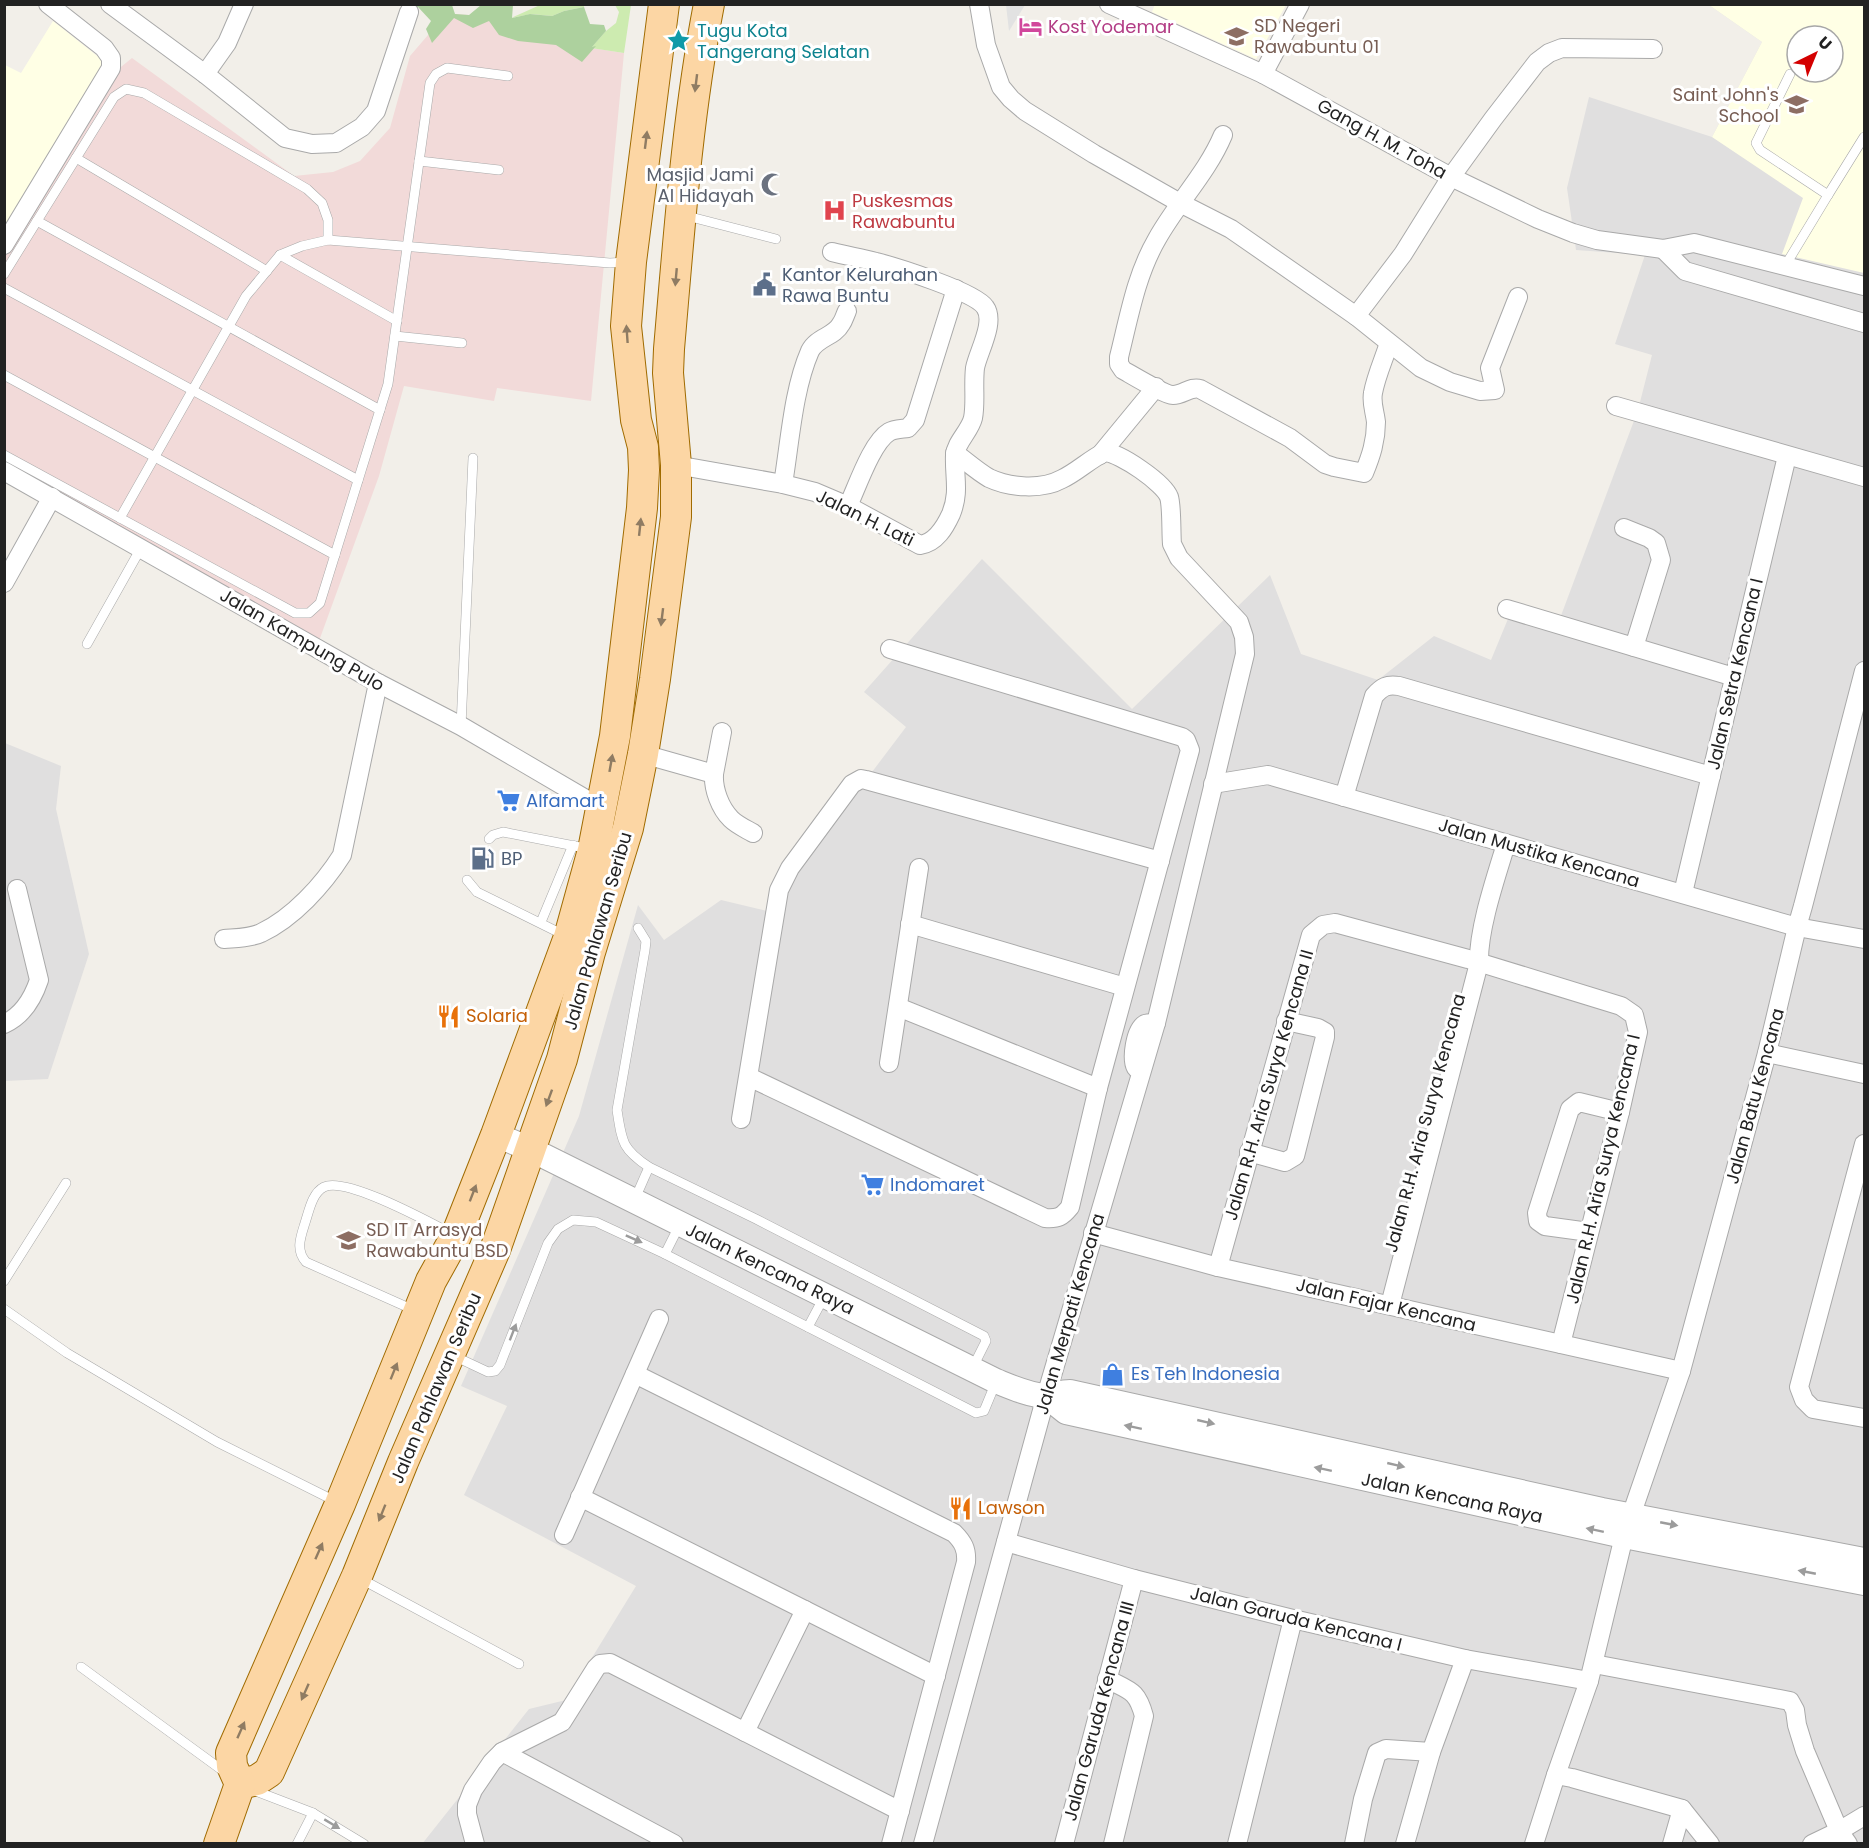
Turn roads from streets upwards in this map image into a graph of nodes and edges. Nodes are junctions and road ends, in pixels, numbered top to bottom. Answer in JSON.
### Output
{"nodes":[{"id":1,"x":48,"y":4,"type":"edge"},
{"id":2,"x":110,"y":4,"type":"edge"},
{"id":3,"x":244,"y":4,"type":"edge"},
{"id":4,"x":664,"y":4,"type":"edge"},
{"id":5,"x":709,"y":4,"type":"edge"},
{"id":6,"x":979,"y":4,"type":"edge"},
{"id":7,"x":1109,"y":4,"type":"edge"},
{"id":8,"x":1300,"y":4,"type":"edge"},
{"id":9,"x":409,"y":12,"type":"dead end"},
{"id":10,"x":1653,"y":49,"type":"dead end"},
{"id":11,"x":205,"y":74,"type":"junction"},
{"id":12,"x":1263,"y":74,"type":"junction"},
{"id":13,"x":1223,"y":135,"type":"dead end"},
{"id":14,"x":1452,"y":177,"type":"junction"},
{"id":15,"x":1180,"y":203,"type":"junction"},
{"id":16,"x":4,"y":245,"type":"edge"},
{"id":17,"x":1663,"y":249,"type":"junction"},
{"id":18,"x":832,"y":252,"type":"dead end"},
{"id":19,"x":1864,"y":286,"type":"edge"},
{"id":20,"x":956,"y":289,"type":"junction"},
{"id":21,"x":1518,"y":297,"type":"dead end"},
{"id":22,"x":846,"y":311,"type":"dead end"},
{"id":23,"x":1356,"y":316,"type":"junction"},
{"id":24,"x":1864,"y":323,"type":"edge"},
{"id":25,"x":1389,"y":343,"type":"junction"},
{"id":26,"x":1156,"y":387,"type":"junction"},
{"id":27,"x":1616,"y":406,"type":"dead end"},
{"id":28,"x":955,"y":453,"type":"junction"},
{"id":29,"x":1100,"y":455,"type":"junction"},
{"id":30,"x":1787,"y":456,"type":"junction"},
{"id":31,"x":676,"y":465,"type":"junction"},
{"id":32,"x":4,"y":471,"type":"edge"},
{"id":33,"x":1864,"y":477,"type":"edge"},
{"id":34,"x":783,"y":484,"type":"junction"},
{"id":35,"x":52,"y":497,"type":"junction"},
{"id":36,"x":848,"y":506,"type":"junction"},
{"id":37,"x":1624,"y":528,"type":"dead end"},
{"id":38,"x":636,"y":562,"type":"junction"},
{"id":39,"x":668,"y":569,"type":"junction"},
{"id":40,"x":4,"y":583,"type":"edge"},
{"id":41,"x":1507,"y":609,"type":"dead end"},
{"id":42,"x":1634,"y":647,"type":"junction"},
{"id":43,"x":890,"y":649,"type":"dead end"},
{"id":44,"x":1864,"y":671,"type":"edge"},
{"id":45,"x":1734,"y":677,"type":"junction"},
{"id":46,"x":378,"y":683,"type":"junction"},
{"id":47,"x":722,"y":732,"type":"dead end"},
{"id":48,"x":643,"y":754,"type":"junction"},
{"id":49,"x":714,"y":774,"type":"junction"},
{"id":50,"x":1711,"y":776,"type":"junction"},
{"id":51,"x":1213,"y":784,"type":"junction"},
{"id":52,"x":1344,"y":797,"type":"junction"},
{"id":53,"x":601,"y":808,"type":"junction"},
{"id":54,"x":753,"y":833,"type":"dead end"},
{"id":55,"x":1506,"y":844,"type":"junction"},
{"id":56,"x":1160,"y":861,"type":"junction"},
{"id":57,"x":919,"y":868,"type":"dead end"},
{"id":58,"x":17,"y":889,"type":"dead end"},
{"id":59,"x":1683,"y":894,"type":"junction"},
{"id":60,"x":910,"y":924,"type":"junction"},
{"id":61,"x":1797,"y":927,"type":"junction"},
{"id":62,"x":224,"y":939,"type":"dead end"},
{"id":63,"x":1864,"y":939,"type":"edge"},
{"id":64,"x":1475,"y":956,"type":"junction"},
{"id":65,"x":1125,"y":987,"type":"junction"},
{"id":66,"x":898,"y":1007,"type":"junction"},
{"id":67,"x":1286,"y":1021,"type":"junction"},
{"id":68,"x":1156,"y":1023,"type":"junction"},
{"id":69,"x":4,"y":1024,"type":"edge"},
{"id":70,"x":1113,"y":1037,"type":"junction"},
{"id":71,"x":1136,"y":1043,"type":"junction"},
{"id":72,"x":1767,"y":1053,"type":"junction"},
{"id":73,"x":889,"y":1063,"type":"dead end"},
{"id":74,"x":1140,"y":1074,"type":"junction"},
{"id":75,"x":1864,"y":1074,"type":"edge"},
{"id":76,"x":749,"y":1077,"type":"junction"},
{"id":77,"x":1098,"y":1088,"type":"junction"},
{"id":78,"x":1620,"y":1112,"type":"junction"},
{"id":79,"x":741,"y":1119,"type":"dead end"},
{"id":80,"x":496,"y":1135,"type":"junction"},
{"id":81,"x":1864,"y":1144,"type":"edge"},
{"id":82,"x":531,"y":1149,"type":"junction"},
{"id":83,"x":1249,"y":1152,"type":"junction"},
{"id":84,"x":1589,"y":1232,"type":"junction"},
{"id":85,"x":1093,"y":1233,"type":"junction"},
{"id":86,"x":1218,"y":1267,"type":"junction"},
{"id":87,"x":1384,"y":1304,"type":"junction"},
{"id":88,"x":659,"y":1319,"type":"dead end"},
{"id":89,"x":1561,"y":1344,"type":"junction"},
{"id":90,"x":1682,"y":1371,"type":"junction"},
{"id":91,"x":635,"y":1374,"type":"junction"},
{"id":92,"x":1046,"y":1396,"type":"junction"},
{"id":93,"x":1864,"y":1418,"type":"edge"},
{"id":94,"x":580,"y":1497,"type":"junction"},
{"id":95,"x":1628,"y":1526,"type":"junction"},
{"id":96,"x":564,"y":1534,"type":"dead end"},
{"id":97,"x":1006,"y":1542,"type":"junction"},
{"id":98,"x":1864,"y":1560,"type":"edge"},
{"id":99,"x":1134,"y":1579,"type":"junction"},
{"id":100,"x":1864,"y":1583,"type":"edge"},
{"id":101,"x":805,"y":1610,"type":"junction"},
{"id":102,"x":1293,"y":1619,"type":"junction"},
{"id":103,"x":1464,"y":1659,"type":"junction"},
{"id":104,"x":1591,"y":1672,"type":"junction"},
{"id":105,"x":936,"y":1676,"type":"junction"},
{"id":106,"x":1107,"y":1679,"type":"junction"},
{"id":107,"x":745,"y":1732,"type":"junction"},
{"id":108,"x":920,"y":1736,"type":"junction"},
{"id":109,"x":950,"y":1744,"type":"junction"},
{"id":110,"x":502,"y":1752,"type":"junction"},
{"id":111,"x":1431,"y":1752,"type":"junction"},
{"id":112,"x":1556,"y":1776,"type":"junction"},
{"id":113,"x":240,"y":1785,"type":"junction"},
{"id":114,"x":1683,"y":1809,"type":"junction"},
{"id":115,"x":900,"y":1811,"type":"junction"},
{"id":116,"x":1864,"y":1816,"type":"edge"},
{"id":117,"x":1843,"y":1837,"type":"edge"},
{"id":118,"x":219,"y":1844,"type":"edge"},
{"id":119,"x":475,"y":1844,"type":"edge"},
{"id":120,"x":674,"y":1844,"type":"edge"},
{"id":121,"x":891,"y":1844,"type":"edge"},
{"id":122,"x":923,"y":1844,"type":"edge"},
{"id":123,"x":1064,"y":1844,"type":"edge"},
{"id":124,"x":1113,"y":1844,"type":"edge"},
{"id":125,"x":1237,"y":1844,"type":"edge"},
{"id":126,"x":1354,"y":1844,"type":"edge"},
{"id":127,"x":1406,"y":1844,"type":"edge"},
{"id":128,"x":1534,"y":1844,"type":"edge"},
{"id":129,"x":1672,"y":1844,"type":"edge"},
{"id":130,"x":1710,"y":1844,"type":"edge"},
{"id":131,"x":1812,"y":1844,"type":"edge"}],
"edges":[{"from":1,"to":16,"type":"street"},
{"from":2,"to":11,"type":"street"},
{"from":3,"to":11,"type":"street"},
{"from":38,"to":4,"type":"main road","name":"Jalan Pahlawan Seribu","one_way":true},
{"from":5,"to":31,"type":"main road","name":"Jalan Pahlawan Seribu","one_way":true},
{"from":6,"to":15,"type":"street"},
{"from":7,"to":12,"type":"street","name":"Gang H. M. Toha"},
{"from":8,"to":12,"type":"street"},
{"from":9,"to":11,"type":"street"},
{"from":10,"to":14,"type":"street"},
{"from":12,"to":14,"type":"street","name":"Gang H. M. Toha"},
{"from":13,"to":15,"type":"street"},
{"from":14,"to":17,"type":"street","name":"Gang H. M. Toha"},
{"from":14,"to":23,"type":"street"},
{"from":15,"to":23,"type":"street"},
{"from":15,"to":26,"type":"street"},
{"from":17,"to":19,"type":"street","name":"Gang H. M. Toha"},
{"from":17,"to":24,"type":"street"},
{"from":18,"to":20,"type":"street"},
{"from":20,"to":28,"type":"street"},
{"from":20,"to":36,"type":"street"},
{"from":21,"to":25,"type":"street"},
{"from":22,"to":34,"type":"street"},
{"from":23,"to":25,"type":"street"},
{"from":25,"to":26,"type":"street"},
{"from":26,"to":29,"type":"street"},
{"from":27,"to":30,"type":"street"},
{"from":28,"to":29,"type":"street"},
{"from":28,"to":36,"type":"street","name":"Jalan H. Lati"},
{"from":29,"to":51,"type":"street","name":"Jalan Merpati Kencana"},
{"from":30,"to":33,"type":"street"},
{"from":30,"to":45,"type":"street","name":"Jalan Setra Kencana I"},
{"from":31,"to":34,"type":"street","name":"Jalan H. Lati"},
{"from":31,"to":39,"type":"main road","name":"Jalan Pahlawan Seribu"},
{"from":32,"to":35,"type":"street","name":"Jalan Kampung Pulo"},
{"from":34,"to":36,"type":"street","name":"Jalan H. Lati"},
{"from":35,"to":40,"type":"street"},
{"from":35,"to":46,"type":"street","name":"Jalan Kampung Pulo"},
{"from":37,"to":42,"type":"street"},
{"from":38,"to":39,"type":"main road"},
{"from":53,"to":38,"type":"main road","name":"Jalan Pahlawan Seribu","one_way":true},
{"from":39,"to":48,"type":"main road","name":"Jalan Pahlawan Seribu","one_way":true},
{"from":41,"to":42,"type":"street"},
{"from":42,"to":45,"type":"street"},
{"from":43,"to":56,"type":"street"},
{"from":44,"to":61,"type":"street","name":"Jalan Batu Kencana"},
{"from":45,"to":50,"type":"street","name":"Jalan Setra Kencana I"},
{"from":46,"to":53,"type":"street","name":"Jalan Kampung Pulo"},
{"from":46,"to":62,"type":"street"},
{"from":47,"to":49,"type":"street"},
{"from":48,"to":49,"type":"street"},
{"from":48,"to":82,"type":"main road","name":"Jalan Pahlawan Seribu","one_way":true},
{"from":49,"to":54,"type":"street"},
{"from":50,"to":52,"type":"street"},
{"from":50,"to":59,"type":"street","name":"Jalan Setra Kencana I"},
{"from":51,"to":52,"type":"street","name":"Jalan Mustika Kencana"},
{"from":51,"to":68,"type":"street","name":"Jalan Merpati Kencana"},
{"from":52,"to":55,"type":"street","name":"Jalan Mustika Kencana"},
{"from":53,"to":80,"type":"main road","name":"Jalan Pahlawan Seribu"},
{"from":55,"to":59,"type":"street","name":"Jalan Mustika Kencana"},
{"from":55,"to":64,"type":"street","name":"Jalan R.H. Aria Surya Kencana"},
{"from":56,"to":65,"type":"street"},
{"from":56,"to":76,"type":"street"},
{"from":57,"to":60,"type":"street"},
{"from":58,"to":69,"type":"street"},
{"from":59,"to":61,"type":"street","name":"Jalan Mustika Kencana"},
{"from":60,"to":65,"type":"street"},
{"from":60,"to":66,"type":"street"},
{"from":61,"to":63,"type":"street","name":"Jalan Mustika Kencana"},
{"from":61,"to":72,"type":"street","name":"Jalan Batu Kencana"},
{"from":64,"to":67,"type":"street","name":"Jalan R.H. Aria Surya Kencana II"},
{"from":64,"to":78,"type":"street","name":"Jalan R.H. Aria Surya Kencana I"},
{"from":64,"to":87,"type":"street","name":"Jalan R.H. Aria Surya Kencana"},
{"from":65,"to":70,"type":"street"},
{"from":66,"to":73,"type":"street"},
{"from":66,"to":77,"type":"street"},
{"from":67,"to":83,"type":"street","name":"Jalan R.H. Aria Surya Kencana II"},
{"from":67,"to":83,"type":"street"},
{"from":68,"to":71,"type":"street"},
{"from":68,"to":74,"type":"street","name":"Jalan Merpati Kencana"},
{"from":70,"to":71,"type":"street"},
{"from":70,"to":77,"type":"street"},
{"from":71,"to":74,"type":"street"},
{"from":72,"to":75,"type":"street"},
{"from":72,"to":90,"type":"street","name":"Jalan Batu Kencana"},
{"from":74,"to":85,"type":"street","name":"Jalan Merpati Kencana"},
{"from":76,"to":77,"type":"street"},
{"from":76,"to":79,"type":"street"},
{"from":78,"to":84,"type":"street","name":"Jalan R.H. Aria Surya Kencana I"},
{"from":78,"to":84,"type":"street"},
{"from":80,"to":82,"type":"street","name":"Jalan Kencana Raya"},
{"from":113,"to":80,"type":"main road","name":"Jalan Pahlawan Seribu","one_way":true},
{"from":81,"to":93,"type":"street"},
{"from":82,"to":92,"type":"street","name":"Jalan Kencana Raya"},
{"from":82,"to":113,"type":"main road","name":"Jalan Pahlawan Seribu","one_way":true},
{"from":83,"to":86,"type":"street","name":"Jalan R.H. Aria Surya Kencana II"},
{"from":84,"to":89,"type":"street","name":"Jalan R.H. Aria Surya Kencana I"},
{"from":85,"to":86,"type":"street","name":"Jalan Fajar Kencana"},
{"from":85,"to":92,"type":"street","name":"Jalan Merpati Kencana"},
{"from":86,"to":87,"type":"street","name":"Jalan Fajar Kencana"},
{"from":87,"to":89,"type":"street","name":"Jalan Fajar Kencana"},
{"from":88,"to":91,"type":"street"},
{"from":89,"to":90,"type":"street","name":"Jalan Fajar Kencana"},
{"from":90,"to":95,"type":"street","name":"Jalan Batu Kencana"},
{"from":91,"to":94,"type":"street"},
{"from":91,"to":105,"type":"street"},
{"from":92,"to":95,"type":"street","name":"Jalan Kencana Raya"},
{"from":92,"to":97,"type":"street","name":"Jalan Merpati Kencana"},
{"from":94,"to":96,"type":"street"},
{"from":94,"to":101,"type":"street"},
{"from":95,"to":98,"type":"street","name":"Jalan Kencana Raya","one_way":true},
{"from":100,"to":95,"type":"street","name":"Jalan Kencana Raya","one_way":true},
{"from":95,"to":104,"type":"street","name":"Jalan Batu Kencana"},
{"from":97,"to":99,"type":"street","name":"Jalan Garuda Kencana I"},
{"from":97,"to":109,"type":"street","name":"Jalan Merpati Kencana"},
{"from":99,"to":102,"type":"street","name":"Jalan Garuda Kencana I"},
{"from":99,"to":106,"type":"street","name":"Jalan Garuda Kencana III"},
{"from":101,"to":105,"type":"street"},
{"from":101,"to":107,"type":"street"},
{"from":102,"to":103,"type":"street","name":"Jalan Garuda Kencana I"},
{"from":102,"to":125,"type":"street"},
{"from":103,"to":104,"type":"street","name":"Jalan Garuda Kencana I"},
{"from":103,"to":111,"type":"street"},
{"from":104,"to":112,"type":"street","name":"Jalan Batu Kencana"},
{"from":104,"to":117,"type":"street","name":"Jalan Garuda Kencana I"},
{"from":105,"to":108,"type":"street"},
{"from":106,"to":123,"type":"street","name":"Jalan Garuda Kencana III"},
{"from":106,"to":124,"type":"street"},
{"from":107,"to":110,"type":"street"},
{"from":107,"to":115,"type":"street"},
{"from":108,"to":109,"type":"street"},
{"from":108,"to":115,"type":"street"},
{"from":109,"to":122,"type":"street","name":"Jalan Merpati Kencana"},
{"from":110,"to":119,"type":"street"},
{"from":110,"to":120,"type":"street"},
{"from":111,"to":126,"type":"street"},
{"from":111,"to":127,"type":"street"},
{"from":112,"to":114,"type":"street"},
{"from":112,"to":128,"type":"street","name":"Jalan Batu Kencana"},
{"from":113,"to":118,"type":"main road"},
{"from":114,"to":129,"type":"street"},
{"from":114,"to":130,"type":"street"},
{"from":115,"to":121,"type":"street"},
{"from":116,"to":117,"type":"street"},
{"from":117,"to":131,"type":"street"}]}
